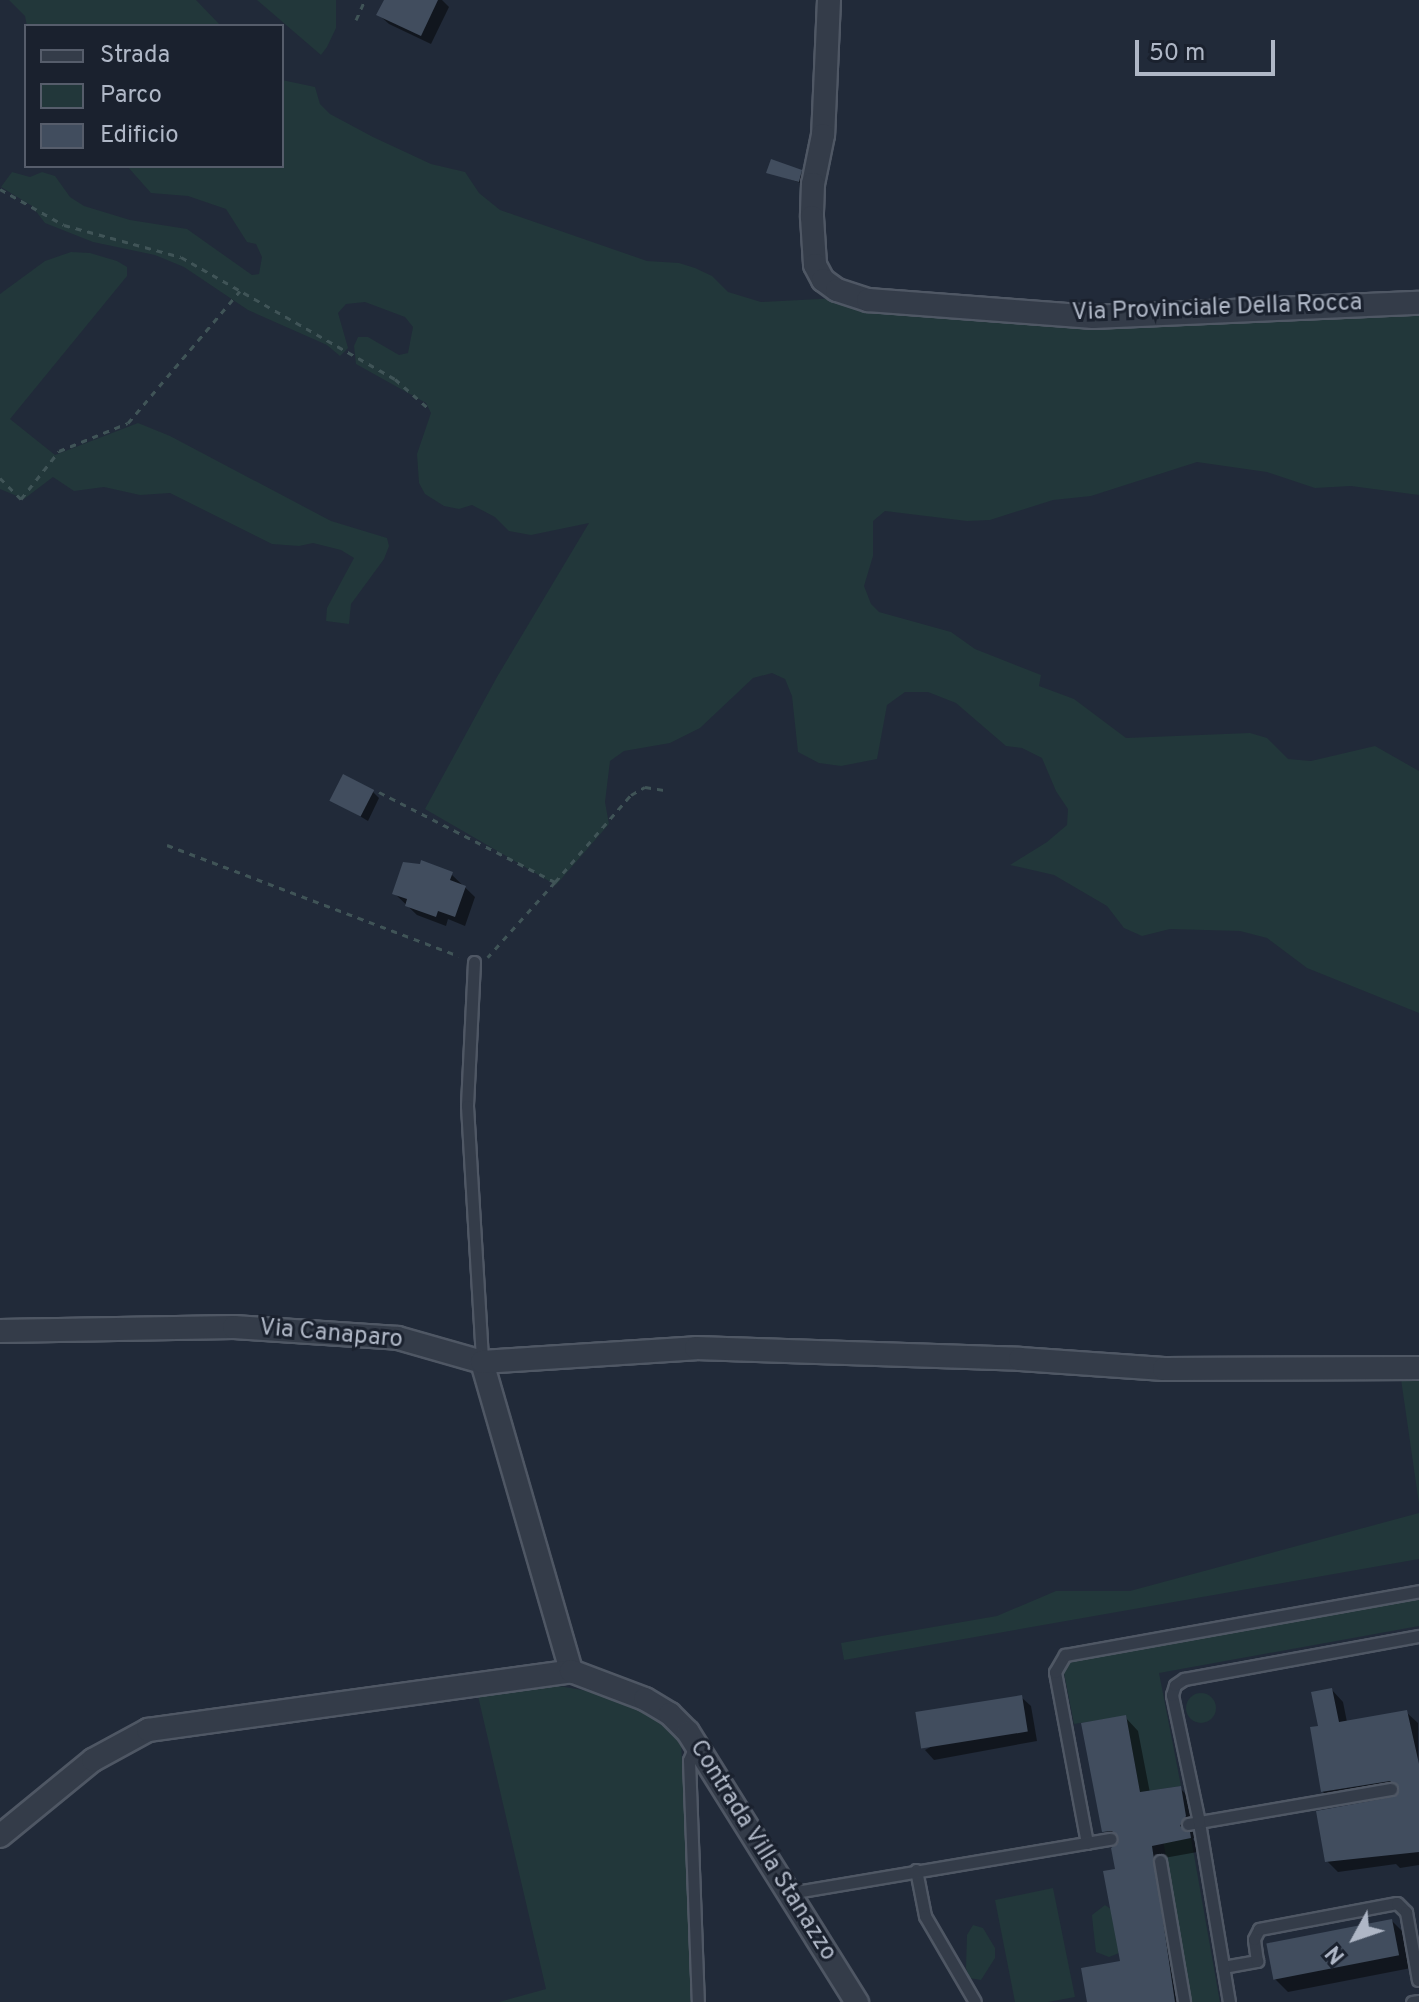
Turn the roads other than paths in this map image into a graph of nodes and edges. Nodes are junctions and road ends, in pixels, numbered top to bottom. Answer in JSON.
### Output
{"nodes":[{"id":1,"x":829,"y":0,"type":"edge"},
{"id":2,"x":1419,"y":303,"type":"edge"},
{"id":3,"x":474,"y":962,"type":"road end"},
{"id":4,"x":0,"y":1331,"type":"edge"},
{"id":5,"x":482,"y":1362,"type":"junction"},
{"id":6,"x":1419,"y":1368,"type":"edge"},
{"id":7,"x":1419,"y":1591,"type":"edge"},
{"id":8,"x":1419,"y":1636,"type":"edge"},
{"id":9,"x":571,"y":1671,"type":"junction"},
{"id":10,"x":696,"y":1743,"type":"junction"},
{"id":11,"x":1391,"y":1789,"type":"dead end"},
{"id":12,"x":1193,"y":1823,"type":"junction"},
{"id":13,"x":0,"y":1836,"type":"edge"},
{"id":14,"x":1110,"y":1839,"type":"dead end"},
{"id":15,"x":1087,"y":1843,"type":"junction"},
{"id":16,"x":1160,"y":1861,"type":"dead end"},
{"id":17,"x":916,"y":1870,"type":"junction"},
{"id":18,"x":790,"y":1893,"type":"junction"},
{"id":19,"x":1223,"y":1967,"type":"junction"},
{"id":20,"x":1418,"y":1980,"type":"edge"},
{"id":21,"x":1419,"y":2001,"type":"edge"},
{"id":22,"x":698,"y":2002,"type":"edge"},
{"id":23,"x":857,"y":2002,"type":"edge"},
{"id":24,"x":975,"y":2002,"type":"edge"},
{"id":25,"x":1184,"y":2002,"type":"edge"},
{"id":26,"x":1229,"y":2002,"type":"edge"},
{"id":27,"x":1412,"y":2002,"type":"edge"}],
"edges":[{"from":1,"to":2,"type":"street","name":"Via Provinciale Della Rocca"},
{"from":3,"to":5,"type":"lane"},
{"from":4,"to":5,"type":"street","name":"Via Canaparo"},
{"from":5,"to":6,"type":"street","name":"Via Canaparo"},
{"from":5,"to":9,"type":"street"},
{"from":7,"to":15,"type":"lane"},
{"from":8,"to":12,"type":"lane"},
{"from":9,"to":10,"type":"street","name":"Contrada Villa Stanazzo"},
{"from":9,"to":13,"type":"street"},
{"from":10,"to":18,"type":"street","name":"Contrada Villa Stanazzo"},
{"from":10,"to":22,"type":"lane"},
{"from":11,"to":12,"type":"lane"},
{"from":12,"to":19,"type":"lane"},
{"from":14,"to":15,"type":"lane"},
{"from":15,"to":17,"type":"lane"},
{"from":16,"to":25,"type":"lane"},
{"from":17,"to":18,"type":"lane"},
{"from":17,"to":24,"type":"lane"},
{"from":18,"to":23,"type":"street","name":"Contrada Villa Stanazzo"},
{"from":19,"to":20,"type":"lane"},
{"from":19,"to":26,"type":"lane"},
{"from":21,"to":27,"type":"lane"}]}
